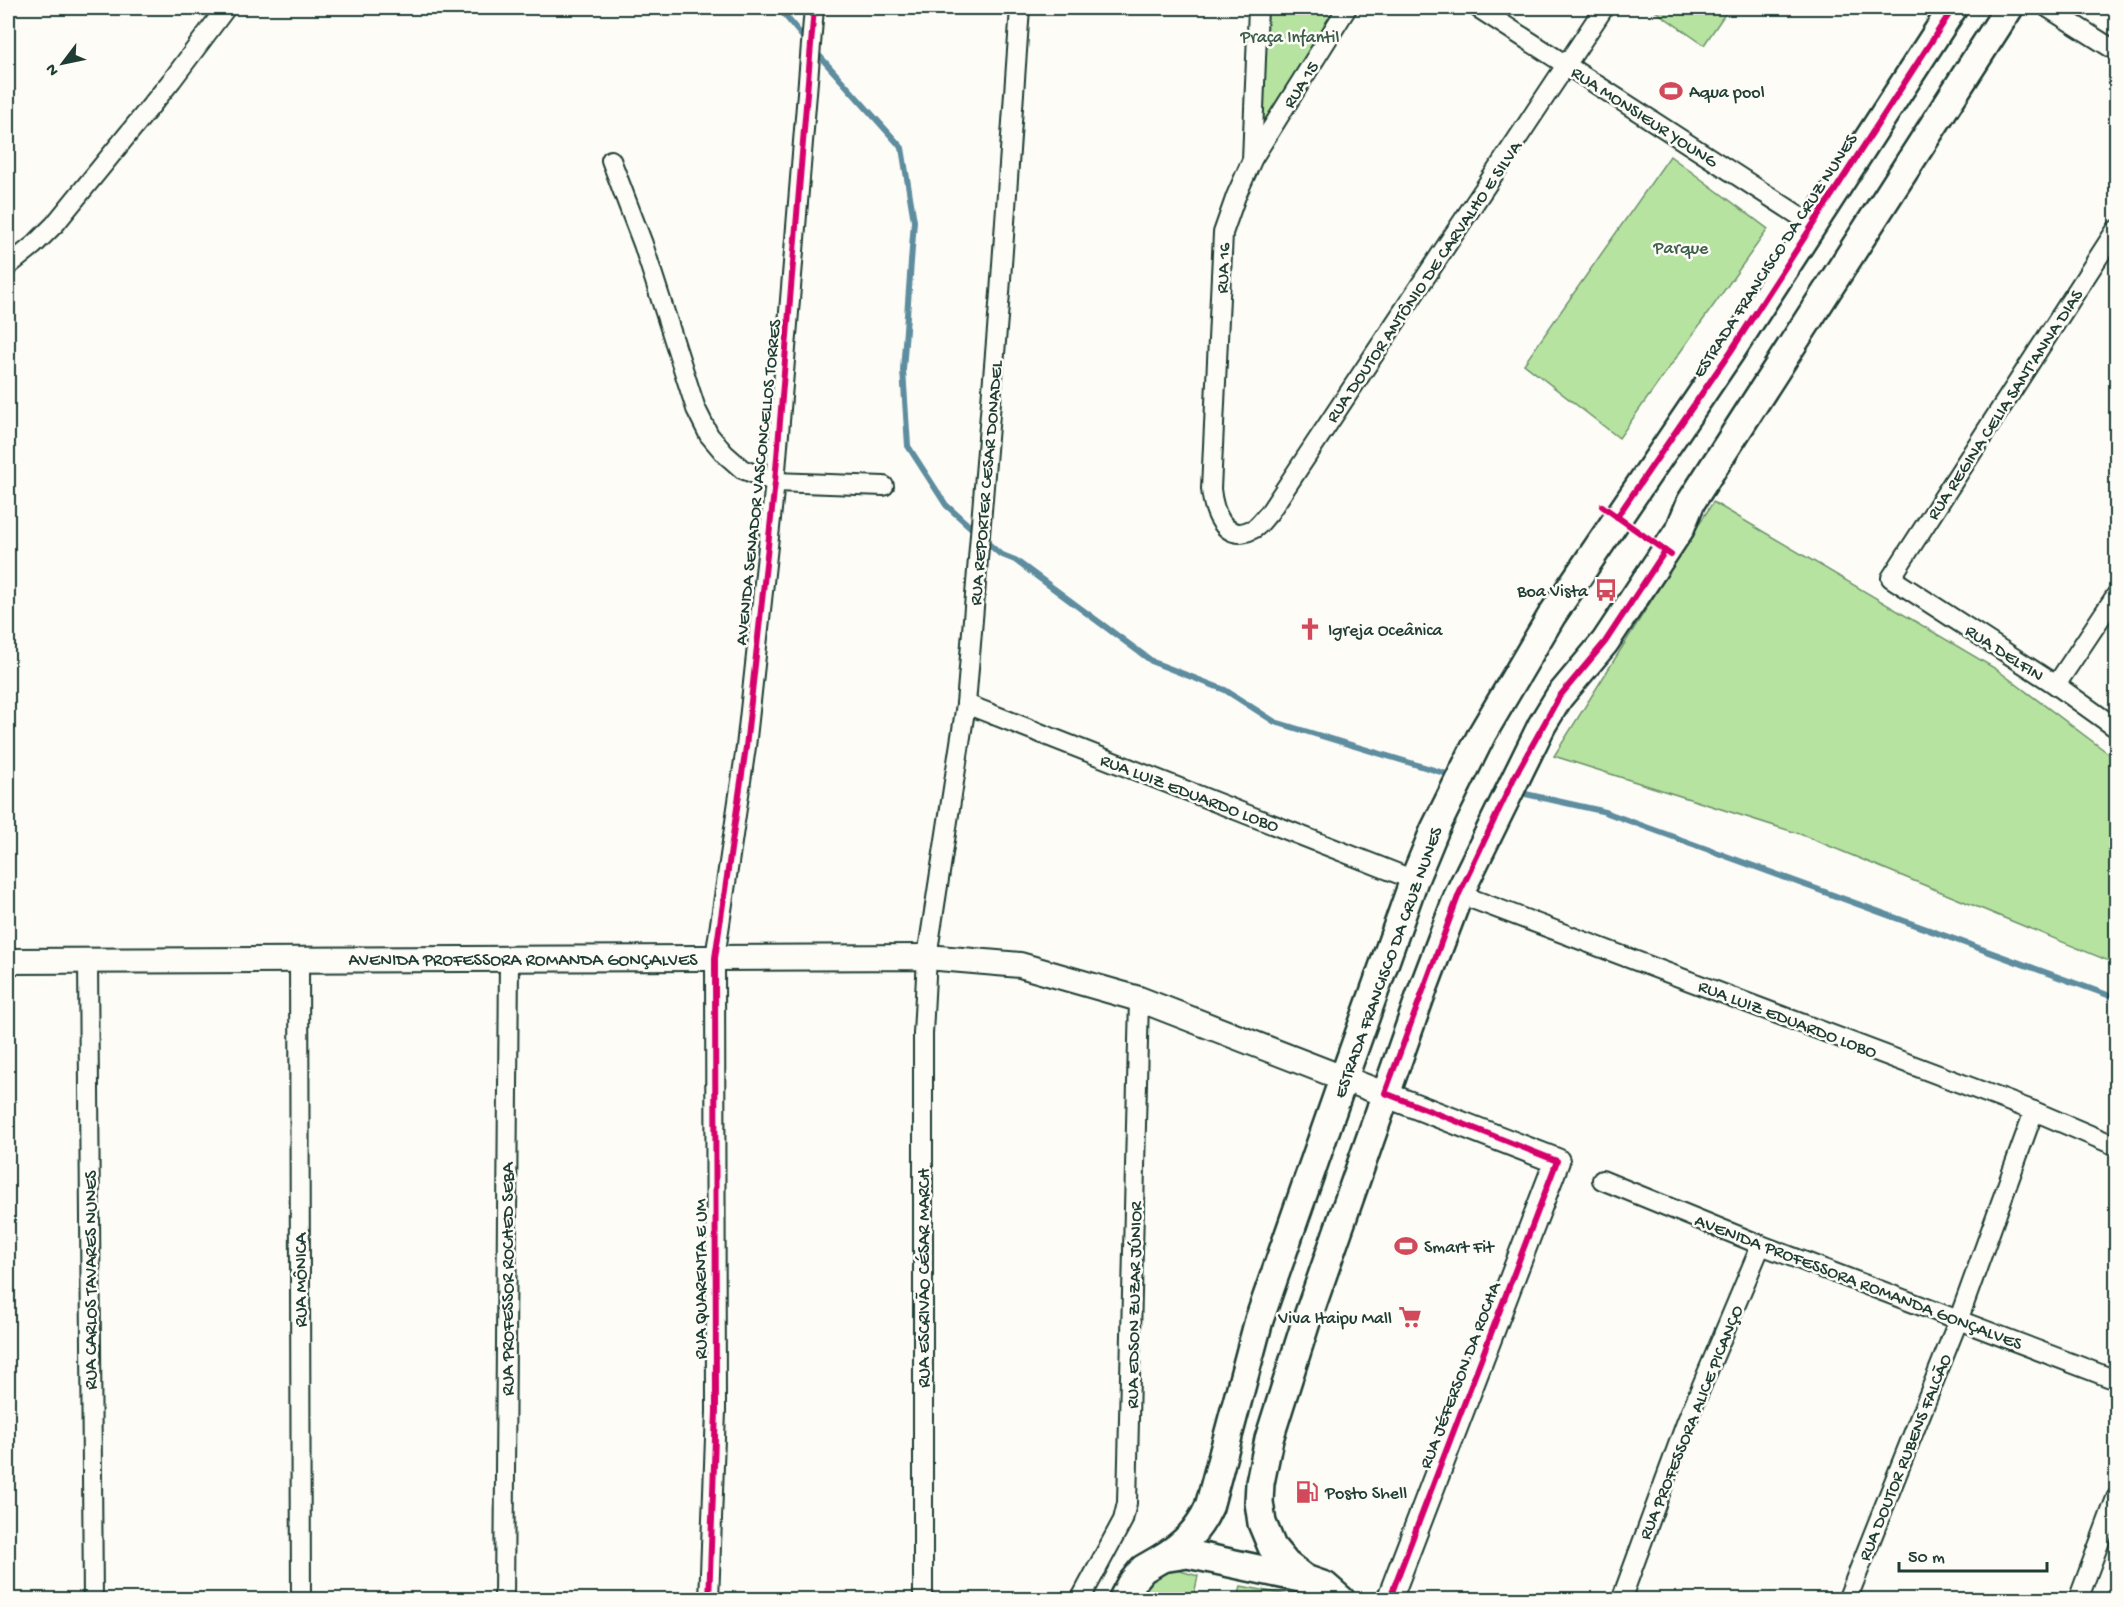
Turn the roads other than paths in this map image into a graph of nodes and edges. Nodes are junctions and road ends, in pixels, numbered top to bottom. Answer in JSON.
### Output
{"nodes":[{"id":1,"x":226,"y":8,"type":"edge"},
{"id":2,"x":814,"y":8,"type":"edge"},
{"id":3,"x":1020,"y":8,"type":"edge"},
{"id":4,"x":1258,"y":8,"type":"edge"},
{"id":5,"x":1347,"y":8,"type":"edge"},
{"id":6,"x":1478,"y":8,"type":"edge"},
{"id":7,"x":1604,"y":8,"type":"edge"},
{"id":8,"x":1953,"y":8,"type":"edge"},
{"id":9,"x":2009,"y":8,"type":"edge"},
{"id":10,"x":2048,"y":8,"type":"edge"},
{"id":11,"x":2116,"y":51,"type":"edge"},
{"id":12,"x":1566,"y":65,"type":"junction"},
{"id":13,"x":611,"y":160,"type":"dead end"},
{"id":14,"x":1252,"y":160,"type":"junction"},
{"id":15,"x":1812,"y":224,"type":"junction"},
{"id":16,"x":2116,"y":230,"type":"edge"},
{"id":17,"x":8,"y":266,"type":"edge"},
{"id":18,"x":775,"y":482,"type":"junction"},
{"id":19,"x":884,"y":486,"type":"dead end"},
{"id":20,"x":1227,"y":528,"type":"joint"},
{"id":21,"x":1891,"y":578,"type":"joint"},
{"id":22,"x":2116,"y":595,"type":"edge"},
{"id":23,"x":2056,"y":685,"type":"junction"},
{"id":24,"x":966,"y":705,"type":"junction"},
{"id":25,"x":2116,"y":728,"type":"edge"},
{"id":26,"x":1414,"y":880,"type":"junction"},
{"id":27,"x":1459,"y":894,"type":"junction"},
{"id":28,"x":927,"y":957,"type":"junction"},
{"id":29,"x":715,"y":958,"type":"junction"},
{"id":30,"x":509,"y":959,"type":"junction"},
{"id":31,"x":298,"y":960,"type":"junction"},
{"id":32,"x":8,"y":961,"type":"edge"},
{"id":33,"x":88,"y":961,"type":"junction"},
{"id":34,"x":1139,"y":999,"type":"junction"},
{"id":35,"x":1344,"y":1077,"type":"junction"},
{"id":36,"x":1385,"y":1093,"type":"junction"},
{"id":37,"x":2034,"y":1111,"type":"junction"},
{"id":38,"x":2116,"y":1146,"type":"edge"},
{"id":39,"x":1602,"y":1180,"type":"dead end"},
{"id":40,"x":1761,"y":1245,"type":"junction"},
{"id":41,"x":1958,"y":1321,"type":"junction"},
{"id":42,"x":2116,"y":1380,"type":"edge"},
{"id":43,"x":2116,"y":1498,"type":"edge"},
{"id":44,"x":1162,"y":1558,"type":"junction"},
{"id":45,"x":1305,"y":1579,"type":"junction"},
{"id":46,"x":93,"y":1599,"type":"edge"},
{"id":47,"x":301,"y":1599,"type":"edge"},
{"id":48,"x":504,"y":1599,"type":"edge"},
{"id":49,"x":709,"y":1599,"type":"edge"},
{"id":50,"x":923,"y":1599,"type":"edge"},
{"id":51,"x":1080,"y":1599,"type":"edge"},
{"id":52,"x":1122,"y":1599,"type":"edge"},
{"id":53,"x":1341,"y":1599,"type":"edge"},
{"id":54,"x":1389,"y":1599,"type":"edge"},
{"id":55,"x":1622,"y":1599,"type":"edge"},
{"id":56,"x":1847,"y":1599,"type":"edge"},
{"id":57,"x":2078,"y":1599,"type":"edge"}],
"edges":[{"from":1,"to":17,"type":"street"},
{"from":2,"to":18,"type":"street","name":"AVENIDA SENADOR VASCONCELLOS TORRES"},
{"from":3,"to":24,"type":"street","name":"RUA REPORTER CESAR DONADEL"},
{"from":4,"to":14,"type":"street","name":"RUA 16"},
{"from":5,"to":14,"type":"street","name":"RUA 15"},
{"from":6,"to":12,"type":"street","name":"RUA MONSIEUR YOUNG"},
{"from":7,"to":12,"type":"street","name":"RUA DOUTOR ANTÔNIO DE CARVALHO E SILVA"},
{"from":8,"to":15,"type":"main road","name":"ESTRADA FRANCISCO DA CRUZ NUNES"},
{"from":9,"to":27,"type":"main road"},
{"from":10,"to":11,"type":"street"},
{"from":12,"to":15,"type":"street","name":"RUA MONSIEUR YOUNG"},
{"from":12,"to":20,"type":"street","name":"RUA DOUTOR ANTÔNIO DE CARVALHO E SILVA"},
{"from":13,"to":18,"type":"street"},
{"from":14,"to":20,"type":"street","name":"RUA 16"},
{"from":15,"to":26,"type":"main road","name":"ESTRADA FRANCISCO DA CRUZ NUNES"},
{"from":16,"to":21,"type":"street","name":"RUA REGINA CELIA SANT'ANNA DIAS"},
{"from":18,"to":19,"type":"street"},
{"from":18,"to":29,"type":"street","name":"AVENIDA SENADOR VASCONCELLOS TORRES"},
{"from":21,"to":23,"type":"street","name":"RUA DELFIN"},
{"from":22,"to":23,"type":"street"},
{"from":23,"to":25,"type":"street","name":"RUA DELFIN"},
{"from":24,"to":26,"type":"street","name":"RUA LUIZ EDUARDO LOBO"},
{"from":24,"to":28,"type":"street","name":"RUA REPORTER CESAR DONADEL"},
{"from":26,"to":35,"type":"main road","name":"ESTRADA FRANCISCO DA CRUZ NUNES"},
{"from":27,"to":36,"type":"main road"},
{"from":27,"to":37,"type":"street","name":"RUA LUIZ EDUARDO LOBO"},
{"from":28,"to":29,"type":"street","name":"AVENIDA PROFESSORA ROMANDA GONÇALVES"},
{"from":28,"to":34,"type":"street","name":"AVENIDA PROFESSORA ROMANDA GONÇALVES"},
{"from":28,"to":50,"type":"street","name":"RUA ESCRIVÃO CÉSAR MARCH"},
{"from":29,"to":30,"type":"street","name":"AVENIDA PROFESSORA ROMANDA GONÇALVES"},
{"from":29,"to":49,"type":"street","name":"RUA QUARENTA E UM"},
{"from":30,"to":31,"type":"street","name":"AVENIDA PROFESSORA ROMANDA GONÇALVES"},
{"from":30,"to":48,"type":"street","name":"RUA PROFESSOR ROCHED SEBA"},
{"from":31,"to":33,"type":"street","name":"AVENIDA PROFESSORA ROMANDA GONÇALVES"},
{"from":31,"to":47,"type":"street","name":"RUA MÔNICA"},
{"from":32,"to":33,"type":"street","name":"AVENIDA PROFESSORA ROMANDA GONÇALVES"},
{"from":33,"to":46,"type":"street","name":"RUA CARLOS TAVARES NUNES"},
{"from":34,"to":35,"type":"street","name":"AVENIDA PROFESSORA ROMANDA GONÇALVES"},
{"from":34,"to":51,"type":"street","name":"RUA EDSON ZUZAR JÚNIOR"},
{"from":35,"to":36,"type":"street","name":"AVENIDA PROFESSORA ROMANDA GONÇALVES"},
{"from":35,"to":44,"type":"main road","name":"ESTRADA FRANCISCO DA CRUZ NUNES"},
{"from":36,"to":45,"type":"main road"},
{"from":36,"to":54,"type":"street","name":"RUA JÉFERSON DA ROCHA"},
{"from":37,"to":38,"type":"street","name":"RUA LUIZ EDUARDO LOBO"},
{"from":37,"to":41,"type":"street","name":"RUA DOUTOR RUBENS FALCÃO"},
{"from":39,"to":40,"type":"street","name":"AVENIDA PROFESSORA ROMANDA GONÇALVES"},
{"from":40,"to":41,"type":"street","name":"AVENIDA PROFESSORA ROMANDA GONÇALVES"},
{"from":40,"to":55,"type":"street","name":"RUA PROFESSORA ALICE PICANÇO"},
{"from":41,"to":42,"type":"street","name":"AVENIDA PROFESSORA ROMANDA GONÇALVES"},
{"from":41,"to":56,"type":"street","name":"RUA DOUTOR RUBENS FALCÃO"},
{"from":43,"to":57,"type":"street"},
{"from":44,"to":45,"type":"main road"},
{"from":44,"to":52,"type":"main road","name":"ESTRADA FRANCISCO DA CRUZ NUNES"},
{"from":45,"to":53,"type":"main road"}]}
